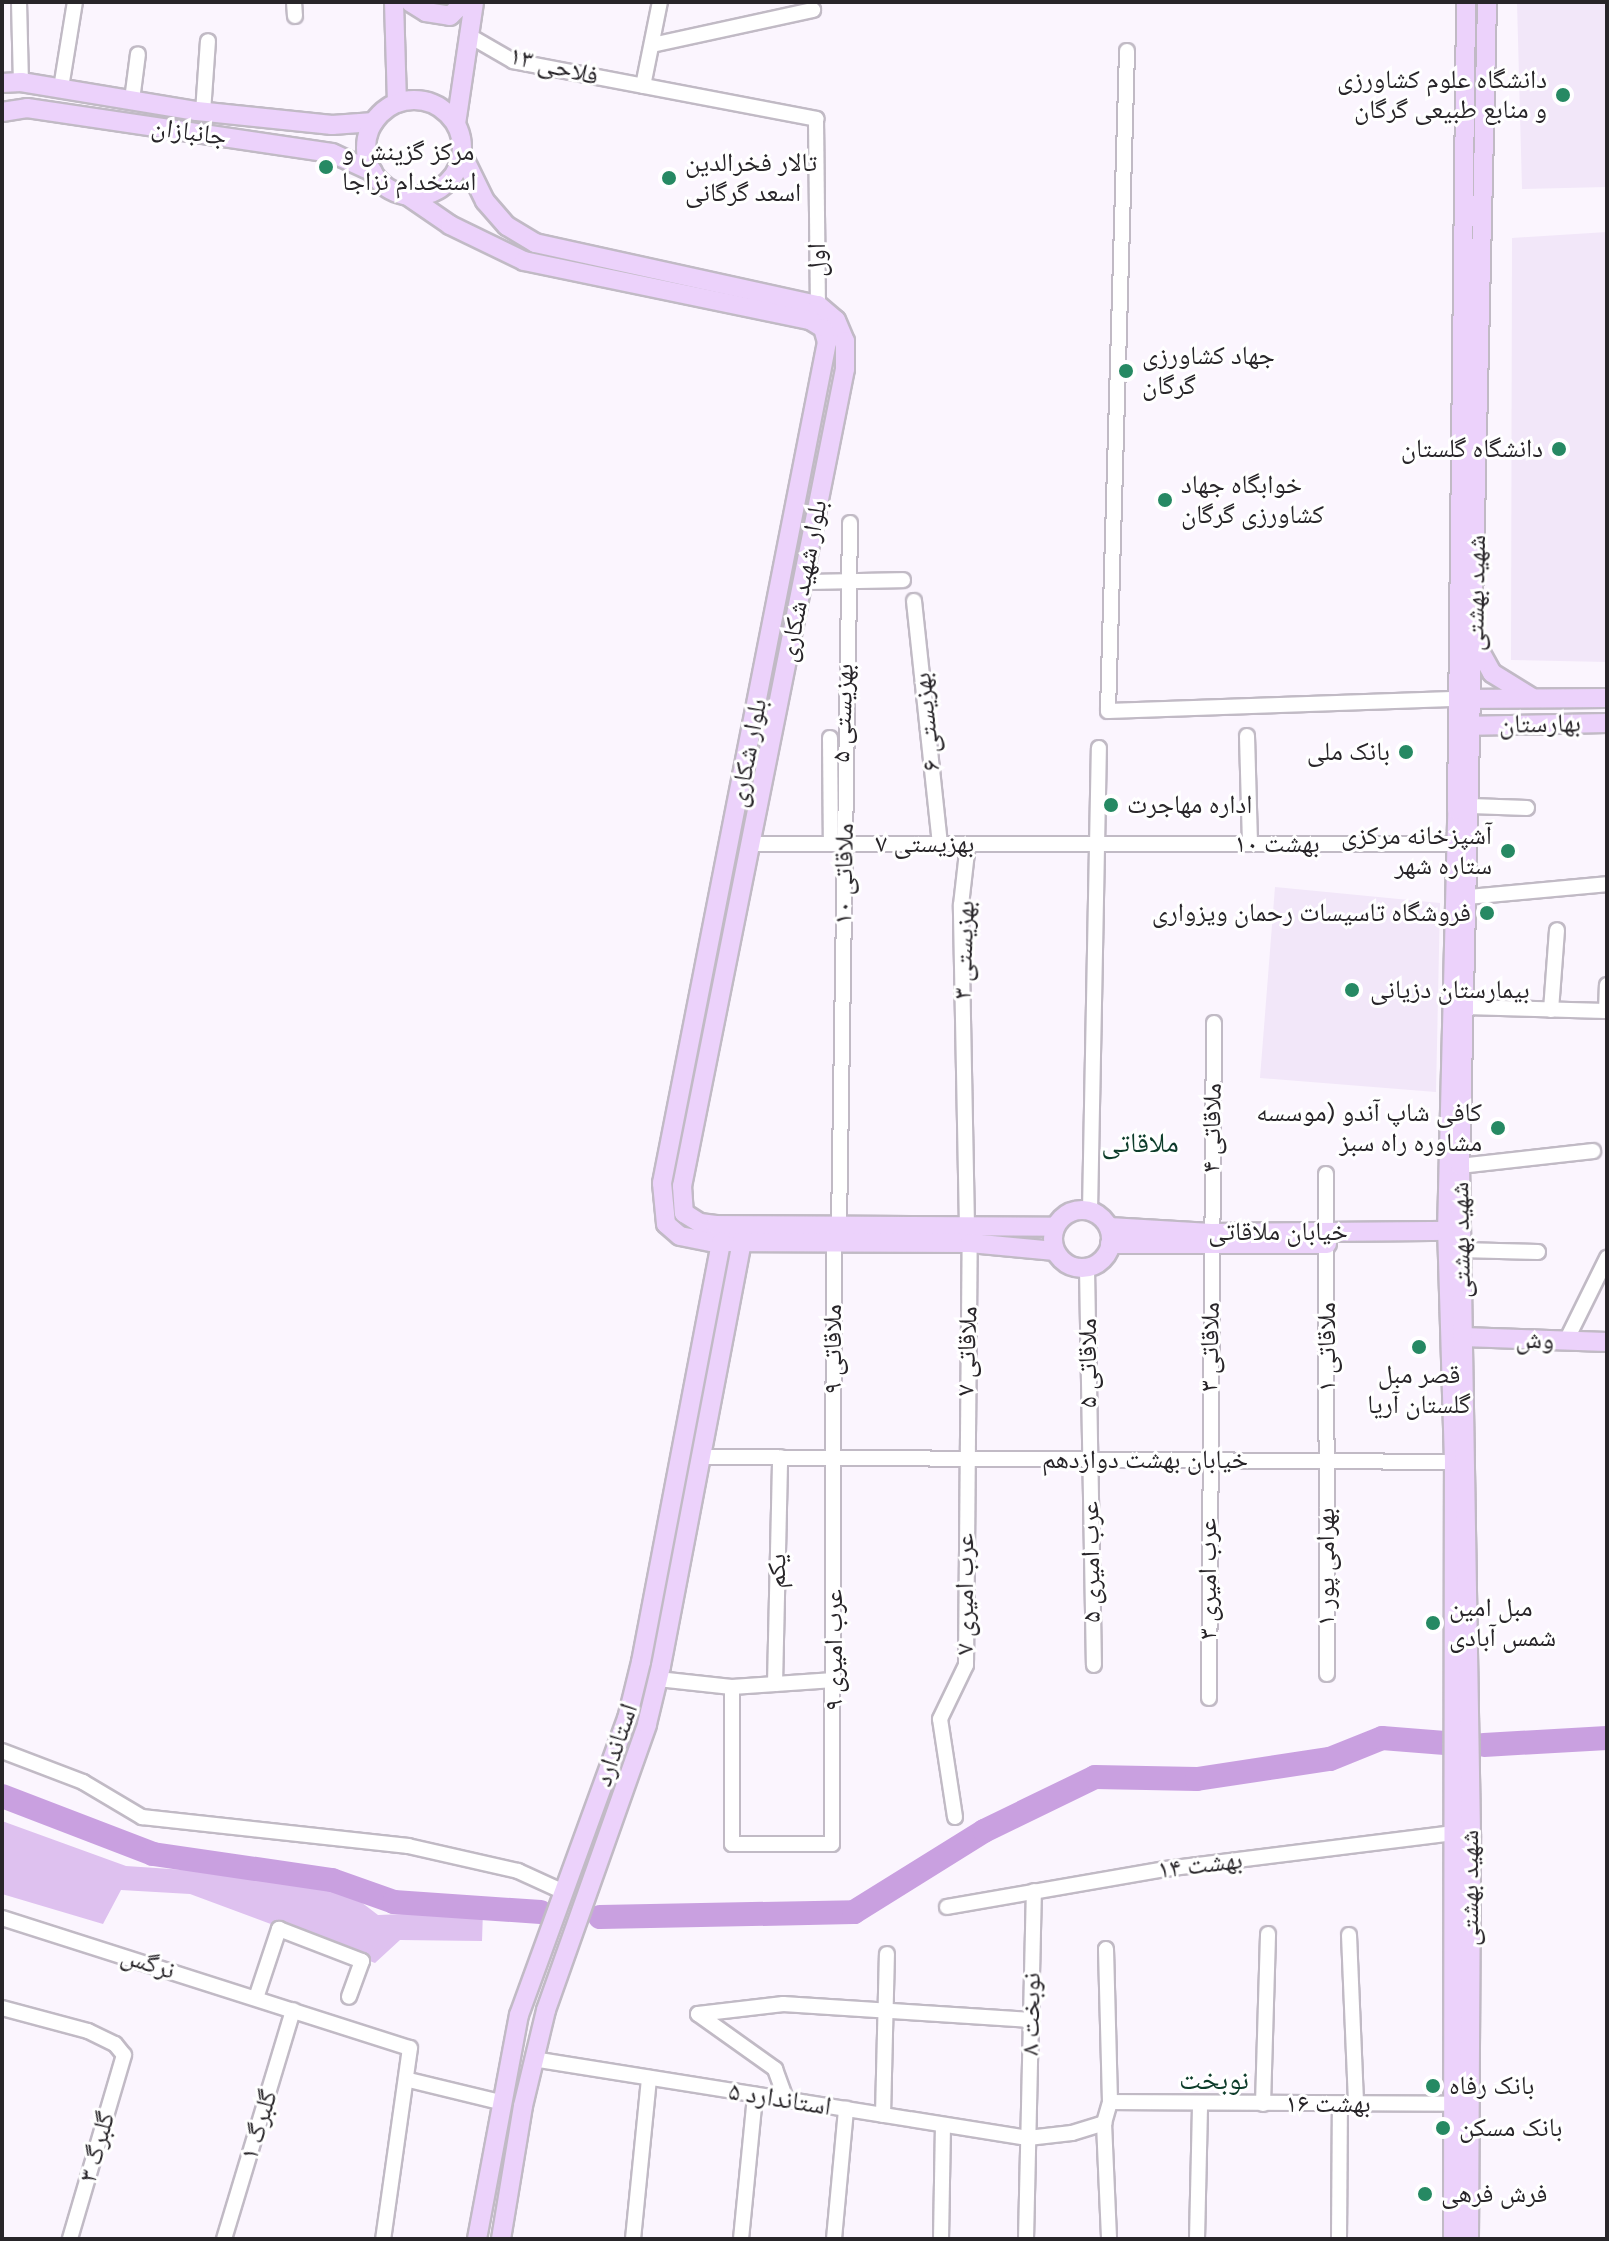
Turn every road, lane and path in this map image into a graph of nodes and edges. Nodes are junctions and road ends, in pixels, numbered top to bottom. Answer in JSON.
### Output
{"nodes":[{"id":1,"x":19,"y":2,"type":"edge"},
{"id":2,"x":75,"y":2,"type":"edge"},
{"id":3,"x":394,"y":2,"type":"edge"},
{"id":4,"x":410,"y":2,"type":"edge"},
{"id":5,"x":464,"y":2,"type":"edge"},
{"id":6,"x":474,"y":2,"type":"edge"},
{"id":7,"x":660,"y":2,"type":"edge"},
{"id":8,"x":1466,"y":2,"type":"edge"},
{"id":9,"x":1487,"y":2,"type":"edge"},
{"id":10,"x":813,"y":10,"type":"dead end"},
{"id":11,"x":468,"y":35,"type":"junction"},
{"id":12,"x":208,"y":41,"type":"dead end"},
{"id":13,"x":652,"y":45,"type":"junction"},
{"id":14,"x":1127,"y":51,"type":"dead end"},
{"id":15,"x":138,"y":54,"type":"dead end"},
{"id":16,"x":1485,"y":63,"type":"junction"},
{"id":17,"x":1465,"y":64,"type":"junction"},
{"id":18,"x":21,"y":82,"type":"junction"},
{"id":19,"x":2,"y":83,"type":"edge"},
{"id":20,"x":643,"y":86,"type":"junction"},
{"id":21,"x":61,"y":88,"type":"junction"},
{"id":22,"x":132,"y":100,"type":"junction"},
{"id":23,"x":397,"y":103,"type":"junction"},
{"id":24,"x":2,"y":112,"type":"edge"},
{"id":25,"x":203,"y":112,"type":"junction"},
{"id":26,"x":274,"y":119,"type":"junction"},
{"id":27,"x":816,"y":119,"type":"joint"},
{"id":28,"x":374,"y":122,"type":"junction"},
{"id":29,"x":456,"y":124,"type":"junction"},
{"id":30,"x":270,"y":144,"type":"junction"},
{"id":31,"x":462,"y":154,"type":"junction"},
{"id":32,"x":373,"y":172,"type":"junction"},
{"id":33,"x":408,"y":196,"type":"junction"},
{"id":34,"x":818,"y":305,"type":"junction"},
{"id":35,"x":850,"y":523,"type":"joint"},
{"id":36,"x":903,"y":580,"type":"dead end"},
{"id":37,"x":802,"y":582,"type":"junction"},
{"id":38,"x":914,"y":601,"type":"dead end"},
{"id":39,"x":777,"y":605,"type":"junction"},
{"id":40,"x":797,"y":609,"type":"junction"},
{"id":41,"x":1475,"y":642,"type":"junction"},
{"id":42,"x":1533,"y":698,"type":"junction"},
{"id":43,"x":1607,"y":698,"type":"edge"},
{"id":44,"x":1467,"y":699,"type":"junction"},
{"id":45,"x":1607,"y":723,"type":"edge"},
{"id":46,"x":1466,"y":726,"type":"junction"},
{"id":47,"x":1247,"y":736,"type":"dead end"},
{"id":48,"x":830,"y":738,"type":"dead end"},
{"id":49,"x":1099,"y":748,"type":"dead end"},
{"id":50,"x":1471,"y":806,"type":"junction"},
{"id":51,"x":1527,"y":808,"type":"dead end"},
{"id":52,"x":750,"y":844,"type":"junction"},
{"id":53,"x":834,"y":844,"type":"junction"},
{"id":54,"x":940,"y":844,"type":"junction"},
{"id":55,"x":968,"y":844,"type":"junction"},
{"id":56,"x":1099,"y":844,"type":"junction"},
{"id":57,"x":1250,"y":844,"type":"junction"},
{"id":58,"x":1456,"y":844,"type":"junction"},
{"id":59,"x":1607,"y":884,"type":"edge"},
{"id":60,"x":1468,"y":897,"type":"junction"},
{"id":61,"x":1557,"y":930,"type":"dead end"},
{"id":62,"x":1607,"y":985,"type":"edge"},
{"id":63,"x":1464,"y":1007,"type":"junction"},
{"id":64,"x":1551,"y":1010,"type":"junction"},
{"id":65,"x":1606,"y":1011,"type":"edge"},
{"id":66,"x":1214,"y":1023,"type":"dead end"},
{"id":67,"x":1593,"y":1151,"type":"dead end"},
{"id":68,"x":1460,"y":1166,"type":"junction"},
{"id":69,"x":1326,"y":1174,"type":"dead end"},
{"id":70,"x":1090,"y":1211,"type":"junction"},
{"id":71,"x":1055,"y":1227,"type":"junction"},
{"id":72,"x":738,"y":1234,"type":"junction"},
{"id":73,"x":836,"y":1234,"type":"junction"},
{"id":74,"x":969,"y":1235,"type":"junction"},
{"id":75,"x":1110,"y":1236,"type":"junction"},
{"id":76,"x":1328,"y":1238,"type":"junction"},
{"id":77,"x":1211,"y":1239,"type":"junction"},
{"id":78,"x":1455,"y":1240,"type":"junction"},
{"id":79,"x":721,"y":1242,"type":"junction"},
{"id":80,"x":1055,"y":1251,"type":"junction"},
{"id":81,"x":1538,"y":1252,"type":"dead end"},
{"id":82,"x":1607,"y":1258,"type":"edge"},
{"id":83,"x":1087,"y":1268,"type":"junction"},
{"id":84,"x":716,"y":1269,"type":"junction"},
{"id":85,"x":736,"y":1273,"type":"junction"},
{"id":86,"x":1463,"y":1337,"type":"junction"},
{"id":87,"x":1566,"y":1341,"type":"junction"},
{"id":88,"x":1607,"y":1342,"type":"edge"},
{"id":89,"x":833,"y":1456,"type":"junction"},
{"id":90,"x":703,"y":1457,"type":"junction"},
{"id":91,"x":780,"y":1457,"type":"junction"},
{"id":92,"x":964,"y":1459,"type":"junction"},
{"id":93,"x":1089,"y":1459,"type":"junction"},
{"id":94,"x":1208,"y":1460,"type":"junction"},
{"id":95,"x":1326,"y":1461,"type":"junction"},
{"id":96,"x":1454,"y":1462,"type":"junction"},
{"id":97,"x":1094,"y":1665,"type":"dead end"},
{"id":98,"x":1327,"y":1674,"type":"dead end"},
{"id":99,"x":658,"y":1679,"type":"junction"},
{"id":100,"x":834,"y":1680,"type":"junction"},
{"id":101,"x":775,"y":1684,"type":"junction"},
{"id":102,"x":732,"y":1687,"type":"junction"},
{"id":103,"x":1209,"y":1698,"type":"dead end"},
{"id":104,"x":2,"y":1751,"type":"edge"},
{"id":105,"x":955,"y":1817,"type":"dead end"},
{"id":106,"x":1455,"y":1833,"type":"junction"},
{"id":107,"x":1034,"y":1891,"type":"junction"},
{"id":108,"x":564,"y":1892,"type":"junction"},
{"id":109,"x":947,"y":1907,"type":"dead end"},
{"id":110,"x":2,"y":1918,"type":"edge"},
{"id":111,"x":1268,"y":1934,"type":"dead end"},
{"id":112,"x":1349,"y":1935,"type":"dead end"},
{"id":113,"x":1106,"y":1949,"type":"dead end"},
{"id":114,"x":887,"y":1954,"type":"dead end"},
{"id":115,"x":349,"y":1997,"type":"dead end"},
{"id":116,"x":256,"y":1998,"type":"junction"},
{"id":117,"x":2,"y":2008,"type":"edge"},
{"id":118,"x":293,"y":2010,"type":"junction"},
{"id":119,"x":886,"y":2011,"type":"junction"},
{"id":120,"x":1031,"y":2020,"type":"junction"},
{"id":121,"x":533,"y":2059,"type":"junction"},
{"id":122,"x":649,"y":2078,"type":"junction"},
{"id":123,"x":409,"y":2080,"type":"junction"},
{"id":124,"x":755,"y":2095,"type":"junction"},
{"id":125,"x":786,"y":2100,"type":"junction"},
{"id":126,"x":500,"y":2102,"type":"junction"},
{"id":127,"x":1110,"y":2102,"type":"junction"},
{"id":128,"x":1200,"y":2103,"type":"junction"},
{"id":129,"x":1356,"y":2103,"type":"junction"},
{"id":130,"x":1263,"y":2104,"type":"junction"},
{"id":131,"x":1340,"y":2104,"type":"junction"},
{"id":132,"x":1455,"y":2104,"type":"junction"},
{"id":133,"x":846,"y":2109,"type":"junction"},
{"id":134,"x":883,"y":2115,"type":"junction"},
{"id":135,"x":1104,"y":2123,"type":"junction"},
{"id":136,"x":943,"y":2125,"type":"junction"},
{"id":137,"x":1028,"y":2138,"type":"junction"},
{"id":138,"x":941,"y":2236,"type":"edge"},
{"id":139,"x":834,"y":2238,"type":"edge"},
{"id":140,"x":70,"y":2239,"type":"edge"},
{"id":141,"x":224,"y":2239,"type":"edge"},
{"id":142,"x":383,"y":2239,"type":"edge"},
{"id":143,"x":477,"y":2239,"type":"edge"},
{"id":144,"x":501,"y":2239,"type":"edge"},
{"id":145,"x":633,"y":2239,"type":"edge"},
{"id":146,"x":741,"y":2239,"type":"edge"},
{"id":147,"x":1026,"y":2239,"type":"edge"},
{"id":148,"x":1109,"y":2239,"type":"edge"},
{"id":149,"x":1197,"y":2239,"type":"edge"},
{"id":150,"x":1339,"y":2239,"type":"edge"},
{"id":151,"x":1453,"y":2239,"type":"edge"},
{"id":152,"x":1469,"y":2239,"type":"edge"}],
"edges":[{"from":1,"to":18,"type":"street"},
{"from":2,"to":21,"type":"street"},
{"from":3,"to":23,"type":"main road"},
{"from":4,"to":5,"type":"main road"},
{"from":6,"to":11,"type":"main road"},
{"from":7,"to":13,"type":"street"},
{"from":8,"to":17,"type":"main road","name":"شهید بهشتی"},
{"from":9,"to":16,"type":"main road","name":"شهید بهشتی"},
{"from":10,"to":13,"type":"street"},
{"from":11,"to":20,"type":"street","name":"۱۳ فلاحی"},
{"from":11,"to":29,"type":"main road"},
{"from":12,"to":25,"type":"street"},
{"from":13,"to":20,"type":"street"},
{"from":14,"to":44,"type":"street"},
{"from":15,"to":22,"type":"street"},
{"from":16,"to":17,"type":"main road"},
{"from":16,"to":41,"type":"main road","name":"شهید بهشتی"},
{"from":17,"to":44,"type":"main road","name":"شهید بهشتی"},
{"from":18,"to":19,"type":"main road","name":"جانبازان"},
{"from":18,"to":21,"type":"main road","name":"جانبازان"},
{"from":20,"to":27,"type":"street","name":"۱۳ فلاحی"},
{"from":21,"to":22,"type":"main road","name":"جانبازان"},
{"from":22,"to":25,"type":"main road","name":"جانبازان"},
{"from":23,"to":28,"type":"main road"},
{"from":23,"to":29,"type":"main road"},
{"from":24,"to":30,"type":"main road","name":"جانبازان"},
{"from":25,"to":26,"type":"main road","name":"جانبازان"},
{"from":26,"to":28,"type":"main road","name":"جانبازان"},
{"from":26,"to":30,"type":"main road"},
{"from":27,"to":34,"type":"street","name":"اول"},
{"from":28,"to":32,"type":"main road"},
{"from":29,"to":31,"type":"main road"},
{"from":30,"to":32,"type":"main road","name":"جانبازان"},
{"from":31,"to":33,"type":"main road"},
{"from":31,"to":34,"type":"main road"},
{"from":32,"to":33,"type":"main road"},
{"from":33,"to":39,"type":"main road","name":"بلوار شکاری"},
{"from":34,"to":37,"type":"main road","name":"بلوار شهید شکاری"},
{"from":35,"to":53,"type":"street","name":"۵ بهزیستی"},
{"from":35,"to":73,"type":"street","name":"۱۰ ملاقاتی"},
{"from":36,"to":37,"type":"street"},
{"from":37,"to":40,"type":"main road","name":"بلوار شهید شکاری"},
{"from":38,"to":54,"type":"street","name":"بهزیستی ۶"},
{"from":39,"to":40,"type":"main road"},
{"from":39,"to":79,"type":"main road","name":"بلوار شکاری"},
{"from":40,"to":52,"type":"main road","name":"بلوار شهید شکاری"},
{"from":41,"to":42,"type":"main road"},
{"from":41,"to":44,"type":"main road","name":"شهید بهشتی"},
{"from":42,"to":43,"type":"main road","name":"بهارستان"},
{"from":42,"to":44,"type":"main road","name":"بهارستان"},
{"from":44,"to":46,"type":"main road","name":"شهید بهشتی"},
{"from":45,"to":46,"type":"main road","name":"بهارستان"},
{"from":46,"to":50,"type":"main road","name":"شهید بهشتی"},
{"from":46,"to":58,"type":"main road","name":"شهید بهشتی"},
{"from":47,"to":57,"type":"street"},
{"from":48,"to":53,"type":"street"},
{"from":49,"to":56,"type":"street"},
{"from":50,"to":51,"type":"street"},
{"from":50,"to":60,"type":"main road","name":"شهید بهشتی"},
{"from":52,"to":53,"type":"street","name":"۷ بهزیستی"},
{"from":52,"to":72,"type":"main road","name":"بلوار شهید شکاری"},
{"from":53,"to":54,"type":"street","name":"۷ بهزیستی"},
{"from":54,"to":55,"type":"street","name":"۷ بهزیستی"},
{"from":55,"to":56,"type":"street","name":"۷ بهزیستی"},
{"from":55,"to":74,"type":"street","name":"۳ بهزیستی"},
{"from":56,"to":57,"type":"street","name":"بهشت ۱۰"},
{"from":56,"to":70,"type":"street"},
{"from":57,"to":58,"type":"street","name":"بهشت ۱۰"},
{"from":58,"to":78,"type":"main road","name":"شهید بهشتی"},
{"from":59,"to":60,"type":"street"},
{"from":60,"to":63,"type":"main road","name":"شهید بهشتی"},
{"from":61,"to":64,"type":"street"},
{"from":62,"to":65,"type":"street"},
{"from":63,"to":64,"type":"street"},
{"from":63,"to":68,"type":"main road","name":"شهید بهشتی"},
{"from":64,"to":65,"type":"street"},
{"from":66,"to":77,"type":"street","name":"ملاقاتی ۴"},
{"from":67,"to":68,"type":"street"},
{"from":68,"to":78,"type":"main road","name":"شهید بهشتی"},
{"from":69,"to":76,"type":"street","name":"ملاقاتی ۱"},
{"from":70,"to":71,"type":"main road"},
{"from":70,"to":75,"type":"main road"},
{"from":71,"to":74,"type":"main road","name":"بلوار شکاری"},
{"from":71,"to":80,"type":"main road"},
{"from":72,"to":73,"type":"main road","name":"بلوار شکاری"},
{"from":72,"to":79,"type":"main road","name":"بلوار شکاری"},
{"from":72,"to":85,"type":"main road","name":"استاندارد"},
{"from":73,"to":74,"type":"main road","name":"بلوار شکاری"},
{"from":73,"to":89,"type":"street","name":"ملاقاتی ۹"},
{"from":74,"to":80,"type":"main road","name":"بلوار شکاری"},
{"from":74,"to":92,"type":"street","name":"۷ ملاقاتی"},
{"from":75,"to":77,"type":"main road","name":"خیابان ملاقاتی"},
{"from":75,"to":83,"type":"main road"},
{"from":76,"to":77,"type":"main road","name":"خیابان ملاقاتی"},
{"from":76,"to":78,"type":"main road","name":"خیابان ملاقاتی"},
{"from":76,"to":95,"type":"street","name":"ملاقاتی ۱"},
{"from":77,"to":94,"type":"street","name":"ملاقاتی ۳"},
{"from":78,"to":81,"type":"street"},
{"from":78,"to":86,"type":"main road","name":"شهید بهشتی"},
{"from":78,"to":96,"type":"main road","name":"شهید بهشتی"},
{"from":79,"to":84,"type":"main road","name":"استاندارد"},
{"from":80,"to":83,"type":"main road"},
{"from":82,"to":87,"type":"street"},
{"from":83,"to":93,"type":"street","name":"ملاقاتی ۵"},
{"from":84,"to":85,"type":"main road"},
{"from":84,"to":108,"type":"main road","name":"استاندارد"},
{"from":85,"to":90,"type":"main road","name":"استاندارد"},
{"from":86,"to":87,"type":"main road","name":"وش"},
{"from":86,"to":152,"type":"main road","name":"شهید بهشتی"},
{"from":87,"to":88,"type":"main road","name":"وش"},
{"from":89,"to":91,"type":"street","name":"خیابان بهشت دوازدهم"},
{"from":89,"to":92,"type":"street","name":"خیابان بهشت دوازدهم"},
{"from":89,"to":100,"type":"street","name":"۹ عرب امیری"},
{"from":90,"to":91,"type":"street","name":"خیابان بهشت دوازدهم"},
{"from":90,"to":99,"type":"main road","name":"استاندارد"},
{"from":91,"to":101,"type":"street","name":"یکم"},
{"from":92,"to":93,"type":"street","name":"خیابان بهشت دوازدهم"},
{"from":92,"to":105,"type":"street","name":"۷ عرب امیری"},
{"from":93,"to":94,"type":"street","name":"خیابان بهشت دوازدهم"},
{"from":93,"to":97,"type":"street","name":"۵ عرب امیری"},
{"from":94,"to":95,"type":"street","name":"خیابان بهشت دوازدهم"},
{"from":94,"to":103,"type":"street","name":"۳ عرب امیری"},
{"from":95,"to":96,"type":"street","name":"خیابان بهشت دوازدهم"},
{"from":95,"to":98,"type":"street","name":"۱ بهرامی پور"},
{"from":96,"to":106,"type":"main road","name":"شهید بهشتی"},
{"from":99,"to":102,"type":"street"},
{"from":99,"to":121,"type":"main road","name":"استاندارد"},
{"from":100,"to":101,"type":"street"},
{"from":100,"to":102,"type":"street","name":"۹ عرب امیری"},
{"from":101,"to":102,"type":"street"},
{"from":104,"to":108,"type":"street"},
{"from":106,"to":107,"type":"street","name":"بهشت ۱۴"},
{"from":106,"to":132,"type":"main road","name":"شهید بهشتی"},
{"from":107,"to":109,"type":"street","name":"بهشت ۱۴"},
{"from":107,"to":120,"type":"street","name":"۸ نوبخت"},
{"from":108,"to":126,"type":"main road","name":"استاندارد"},
{"from":110,"to":116,"type":"street","name":"نرگس"},
{"from":111,"to":130,"type":"street"},
{"from":112,"to":129,"type":"street"},
{"from":113,"to":127,"type":"street"},
{"from":114,"to":119,"type":"street"},
{"from":115,"to":116,"type":"street"},
{"from":116,"to":118,"type":"street","name":"نرگس"},
{"from":117,"to":140,"type":"street","name":"گلبرگ ۳"},
{"from":118,"to":123,"type":"street","name":"نرگس"},
{"from":118,"to":141,"type":"street","name":"گلبرگ ۱"},
{"from":119,"to":120,"type":"street"},
{"from":119,"to":125,"type":"street"},
{"from":119,"to":134,"type":"street"},
{"from":120,"to":137,"type":"street","name":"۸ نوبخت"},
{"from":121,"to":122,"type":"street","name":"۵ استاندارد"},
{"from":121,"to":144,"type":"main road","name":"استاندارد"},
{"from":122,"to":124,"type":"street","name":"۵ استاندارد"},
{"from":122,"to":145,"type":"street"},
{"from":123,"to":126,"type":"street"},
{"from":123,"to":142,"type":"street"},
{"from":124,"to":125,"type":"street","name":"۵ استاندارد"},
{"from":124,"to":146,"type":"street"},
{"from":125,"to":133,"type":"street","name":"۵ استاندارد"},
{"from":126,"to":143,"type":"main road","name":"استاندارد"},
{"from":127,"to":128,"type":"street","name":"۱۶ بهشت"},
{"from":127,"to":135,"type":"street"},
{"from":128,"to":130,"type":"street","name":"۱۶ بهشت"},
{"from":128,"to":149,"type":"street"},
{"from":129,"to":131,"type":"street","name":"۱۶ بهشت"},
{"from":129,"to":132,"type":"street","name":"۱۶ بهشت"},
{"from":130,"to":131,"type":"street","name":"۱۶ بهشت"},
{"from":131,"to":150,"type":"street"},
{"from":132,"to":151,"type":"main road","name":"شهید بهشتی"},
{"from":133,"to":134,"type":"street","name":"۵ استاندارد"},
{"from":133,"to":139,"type":"street"},
{"from":134,"to":136,"type":"street","name":"۵ استاندارد"},
{"from":135,"to":137,"type":"street"},
{"from":135,"to":148,"type":"street"},
{"from":136,"to":137,"type":"street","name":"۵ استاندارد"},
{"from":136,"to":138,"type":"street"},
{"from":137,"to":147,"type":"street","name":"۸ نوبخت"}]}
